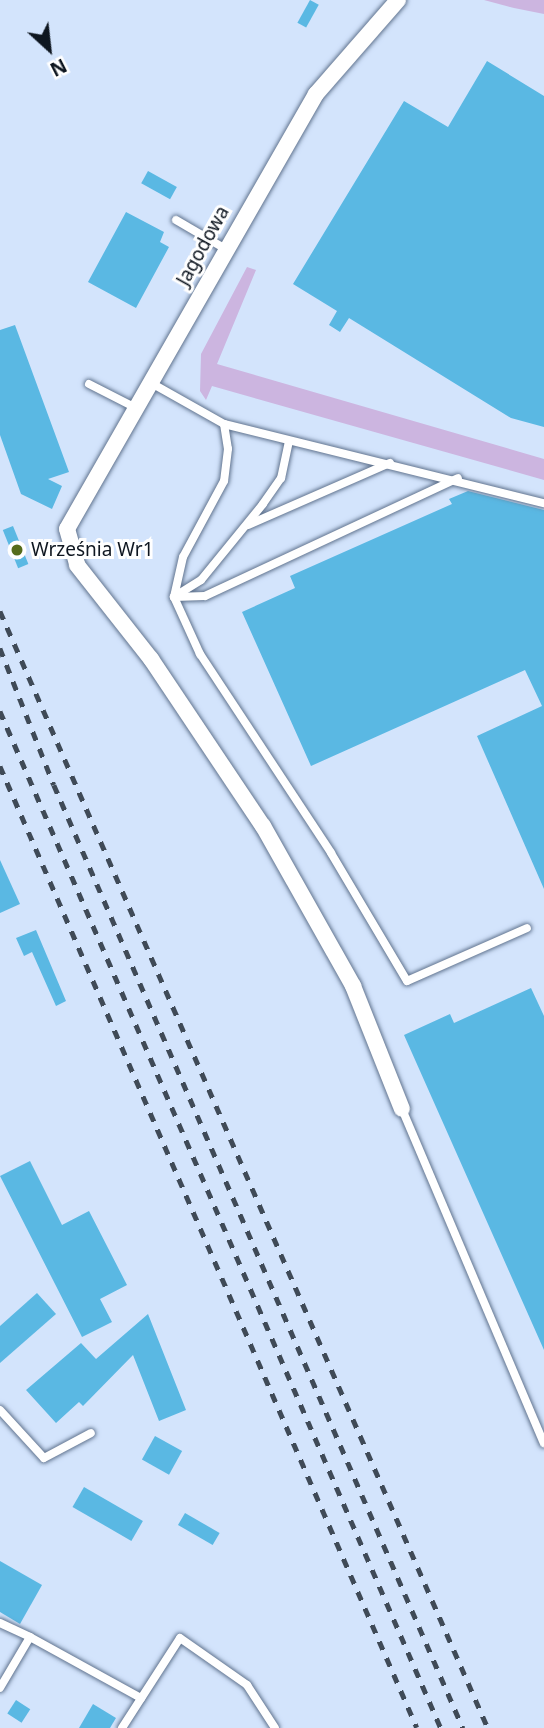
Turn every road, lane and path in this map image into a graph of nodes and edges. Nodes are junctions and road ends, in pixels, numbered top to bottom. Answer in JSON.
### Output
{"nodes":[{"id":1,"x":398,"y":0,"type":"edge"},
{"id":2,"x":176,"y":220,"type":"dead end"},
{"id":3,"x":224,"y":248,"type":"junction"},
{"id":4,"x":89,"y":384,"type":"dead end"},
{"id":5,"x":153,"y":384,"type":"junction"},
{"id":6,"x":138,"y":409,"type":"junction"},
{"id":7,"x":224,"y":424,"type":"junction"},
{"id":8,"x":289,"y":441,"type":"junction"},
{"id":9,"x":390,"y":463,"type":"junction"},
{"id":10,"x":458,"y":478,"type":"junction"},
{"id":11,"x":544,"y":503,"type":"edge"},
{"id":12,"x":244,"y":527,"type":"junction"},
{"id":13,"x":174,"y":597,"type":"junction"},
{"id":14,"x":527,"y":928,"type":"dead end"},
{"id":15,"x":401,"y":1109,"type":"joint"},
{"id":16,"x":0,"y":1410,"type":"edge"},
{"id":17,"x":91,"y":1433,"type":"dead end"},
{"id":18,"x":544,"y":1443,"type":"edge"},
{"id":19,"x":0,"y":1623,"type":"edge"},
{"id":20,"x":30,"y":1637,"type":"junction"},
{"id":21,"x":0,"y":1688,"type":"edge"},
{"id":22,"x":141,"y":1698,"type":"junction"},
{"id":23,"x":122,"y":1728,"type":"edge"},
{"id":24,"x":275,"y":1728,"type":"edge"}],
"edges":[{"from":1,"to":3,"type":"street","name":"Jagodowa"},
{"from":2,"to":3,"type":"lane"},
{"from":3,"to":5,"type":"street","name":"Jagodowa"},
{"from":4,"to":6,"type":"lane"},
{"from":5,"to":6,"type":"street","name":"Jagodowa"},
{"from":5,"to":7,"type":"lane"},
{"from":6,"to":15,"type":"street","name":"Jagodowa"},
{"from":7,"to":8,"type":"lane"},
{"from":7,"to":13,"type":"lane"},
{"from":8,"to":9,"type":"lane"},
{"from":8,"to":12,"type":"lane"},
{"from":9,"to":10,"type":"lane"},
{"from":9,"to":12,"type":"lane"},
{"from":10,"to":11,"type":"lane"},
{"from":10,"to":13,"type":"lane"},
{"from":12,"to":13,"type":"lane"},
{"from":13,"to":14,"type":"lane"},
{"from":15,"to":18,"type":"lane"},
{"from":16,"to":17,"type":"lane"},
{"from":19,"to":20,"type":"lane"},
{"from":20,"to":21,"type":"lane"},
{"from":20,"to":22,"type":"lane"},
{"from":22,"to":23,"type":"lane"},
{"from":22,"to":24,"type":"lane"}]}
